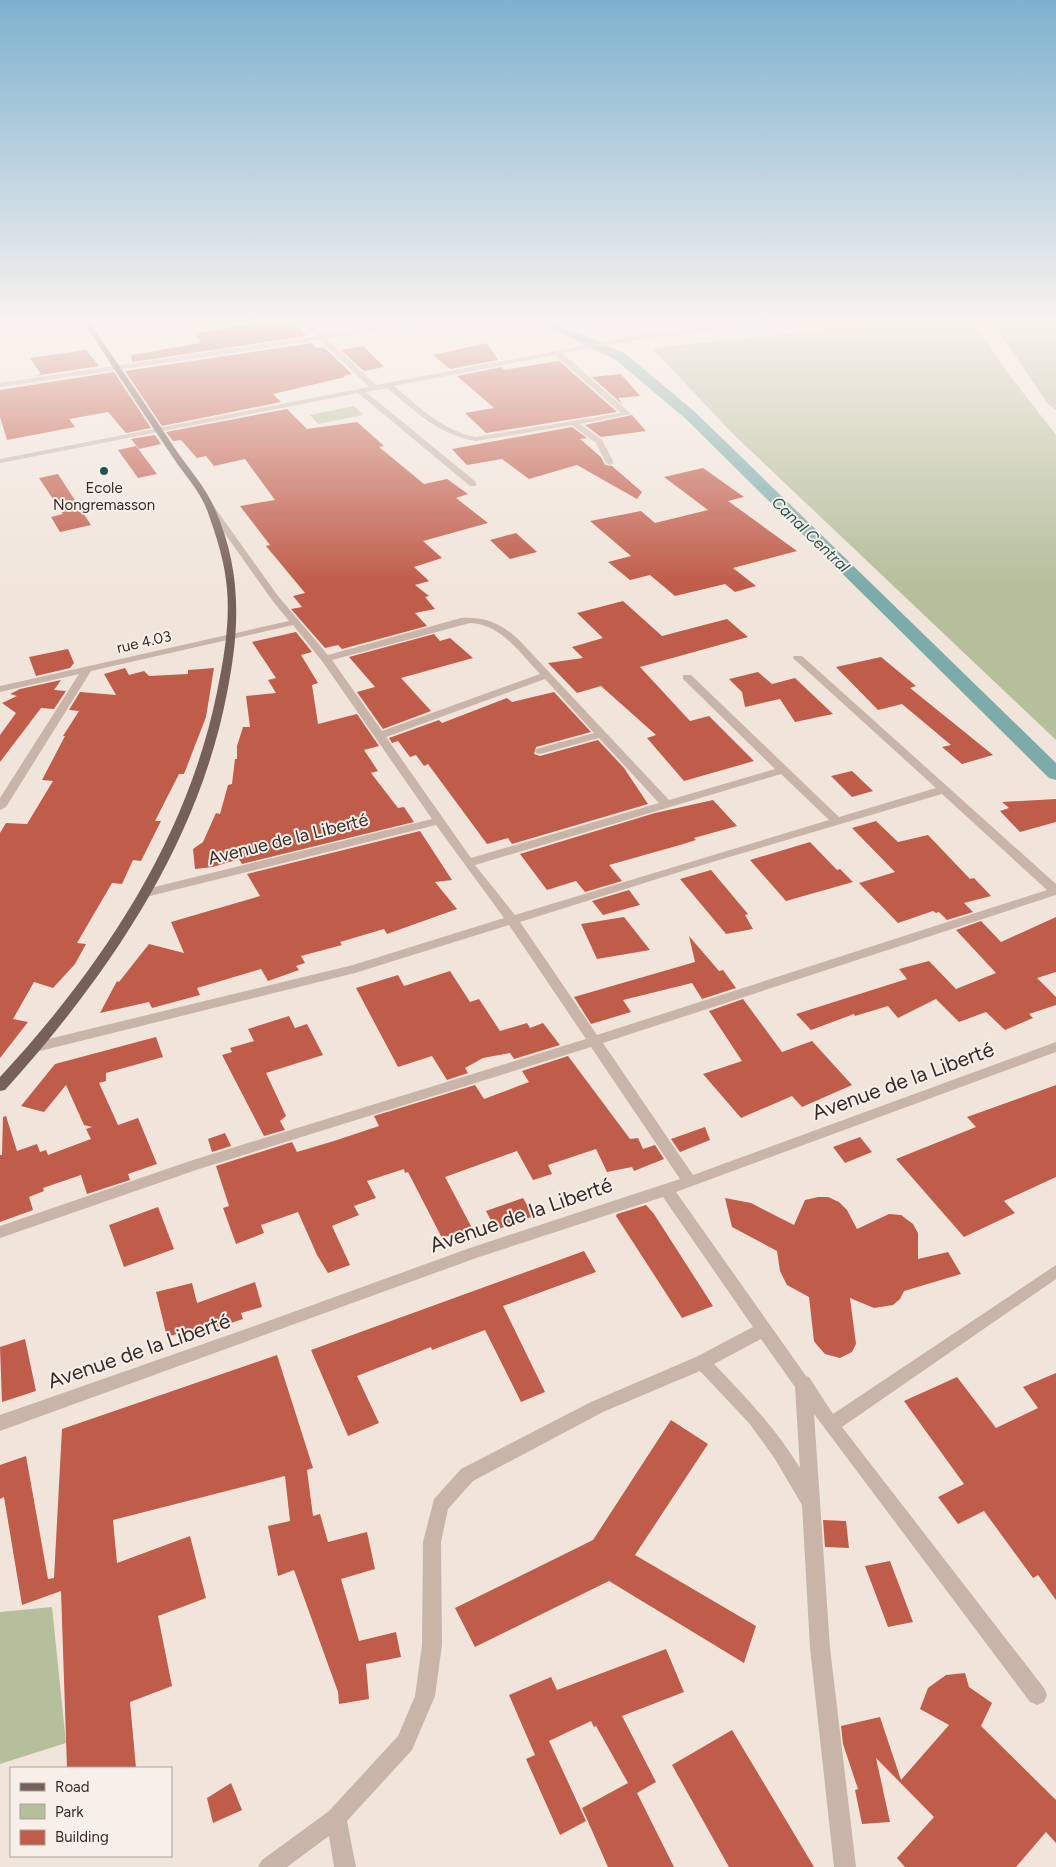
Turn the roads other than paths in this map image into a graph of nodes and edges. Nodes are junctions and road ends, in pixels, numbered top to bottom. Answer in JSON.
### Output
{"nodes":[{"id":1,"x":144,"y":410,"type":"edge"},
{"id":2,"x":258,"y":410,"type":"edge"},
{"id":3,"x":383,"y":410,"type":"edge"},
{"id":4,"x":420,"y":410,"type":"edge"},
{"id":5,"x":622,"y":410,"type":"edge"},
{"id":6,"x":575,"y":424,"type":"junction"},
{"id":7,"x":158,"y":430,"type":"junction"},
{"id":8,"x":0,"y":461,"type":"edge"},
{"id":9,"x":610,"y":464,"type":"dead end"},
{"id":10,"x":473,"y":484,"type":"dead end"},
{"id":11,"x":210,"y":507,"type":"junction"},
{"id":12,"x":294,"y":622,"type":"junction"},
{"id":13,"x":231,"y":638,"type":"junction"},
{"id":14,"x":798,"y":658,"type":"dead end"},
{"id":15,"x":326,"y":659,"type":"junction"},
{"id":16,"x":86,"y":670,"type":"junction"},
{"id":17,"x":546,"y":675,"type":"junction"},
{"id":18,"x":687,"y":677,"type":"dead end"},
{"id":19,"x":0,"y":689,"type":"edge"},
{"id":20,"x":601,"y":734,"type":"junction"},
{"id":21,"x":379,"y":736,"type":"junction"},
{"id":22,"x":540,"y":751,"type":"dead end"},
{"id":23,"x":783,"y":770,"type":"junction"},
{"id":24,"x":942,"y":790,"type":"junction"},
{"id":25,"x":667,"y":804,"type":"junction"},
{"id":26,"x":0,"y":807,"type":"edge"},
{"id":27,"x":438,"y":821,"type":"junction"},
{"id":28,"x":838,"y":822,"type":"junction"},
{"id":29,"x":468,"y":863,"type":"junction"},
{"id":30,"x":1056,"y":891,"type":"edge"},
{"id":31,"x":146,"y":893,"type":"junction"},
{"id":32,"x":512,"y":921,"type":"junction"},
{"id":33,"x":594,"y":1041,"type":"junction"},
{"id":34,"x":36,"y":1046,"type":"junction"},
{"id":35,"x":1056,"y":1048,"type":"edge"},
{"id":36,"x":1,"y":1085,"type":"edge"},
{"id":37,"x":690,"y":1182,"type":"junction"},
{"id":38,"x":666,"y":1190,"type":"junction"},
{"id":39,"x":0,"y":1232,"type":"edge"},
{"id":40,"x":1056,"y":1270,"type":"edge"},
{"id":41,"x":763,"y":1330,"type":"junction"},
{"id":42,"x":702,"y":1362,"type":"junction"},
{"id":43,"x":803,"y":1382,"type":"junction"},
{"id":44,"x":0,"y":1424,"type":"edge"},
{"id":45,"x":831,"y":1425,"type":"junction"},
{"id":46,"x":810,"y":1501,"type":"junction"},
{"id":47,"x":1037,"y":1695,"type":"dead end"},
{"id":48,"x":336,"y":1818,"type":"junction"},
{"id":49,"x":269,"y":1867,"type":"edge"},
{"id":50,"x":345,"y":1867,"type":"edge"},
{"id":51,"x":845,"y":1867,"type":"edge"}],
"edges":[{"from":1,"to":7,"type":"main road"},
{"from":2,"to":7,"type":"street"},
{"from":3,"to":10,"type":"street"},
{"from":4,"to":6,"type":"street"},
{"from":5,"to":6,"type":"street"},
{"from":6,"to":9,"type":"street"},
{"from":7,"to":8,"type":"street"},
{"from":7,"to":11,"type":"main road"},
{"from":11,"to":12,"type":"street"},
{"from":11,"to":13,"type":"main road"},
{"from":12,"to":13,"type":"street","name":"rue 4.03"},
{"from":12,"to":15,"type":"street"},
{"from":13,"to":16,"type":"street","name":"rue 4.03"},
{"from":13,"to":31,"type":"main road"},
{"from":14,"to":24,"type":"street"},
{"from":15,"to":17,"type":"street"},
{"from":15,"to":21,"type":"street"},
{"from":16,"to":19,"type":"street","name":"rue 4.03"},
{"from":16,"to":26,"type":"street"},
{"from":17,"to":20,"type":"street"},
{"from":17,"to":21,"type":"street"},
{"from":18,"to":23,"type":"street"},
{"from":20,"to":22,"type":"street"},
{"from":20,"to":25,"type":"street"},
{"from":21,"to":27,"type":"street"},
{"from":23,"to":25,"type":"street"},
{"from":23,"to":28,"type":"street"},
{"from":24,"to":28,"type":"street"},
{"from":24,"to":30,"type":"street"},
{"from":25,"to":29,"type":"street"},
{"from":27,"to":29,"type":"street"},
{"from":27,"to":31,"type":"street","name":"Avenue de la Liberté"},
{"from":28,"to":32,"type":"street"},
{"from":29,"to":32,"type":"street"},
{"from":30,"to":33,"type":"street"},
{"from":31,"to":34,"type":"main road"},
{"from":32,"to":33,"type":"street"},
{"from":32,"to":34,"type":"street"},
{"from":33,"to":37,"type":"street"},
{"from":33,"to":39,"type":"street"},
{"from":34,"to":36,"type":"main road"},
{"from":35,"to":37,"type":"street","name":"Avenue de la Liberté"},
{"from":37,"to":38,"type":"street","name":"Avenue de la Liberté"},
{"from":38,"to":41,"type":"street"},
{"from":38,"to":44,"type":"street","name":"Avenue de la Liberté"},
{"from":40,"to":45,"type":"street"},
{"from":41,"to":42,"type":"street"},
{"from":41,"to":43,"type":"street"},
{"from":42,"to":46,"type":"street"},
{"from":42,"to":48,"type":"street"},
{"from":43,"to":45,"type":"street"},
{"from":43,"to":46,"type":"street"},
{"from":45,"to":47,"type":"street"},
{"from":46,"to":51,"type":"street"},
{"from":48,"to":49,"type":"street"},
{"from":48,"to":50,"type":"street"}]}
